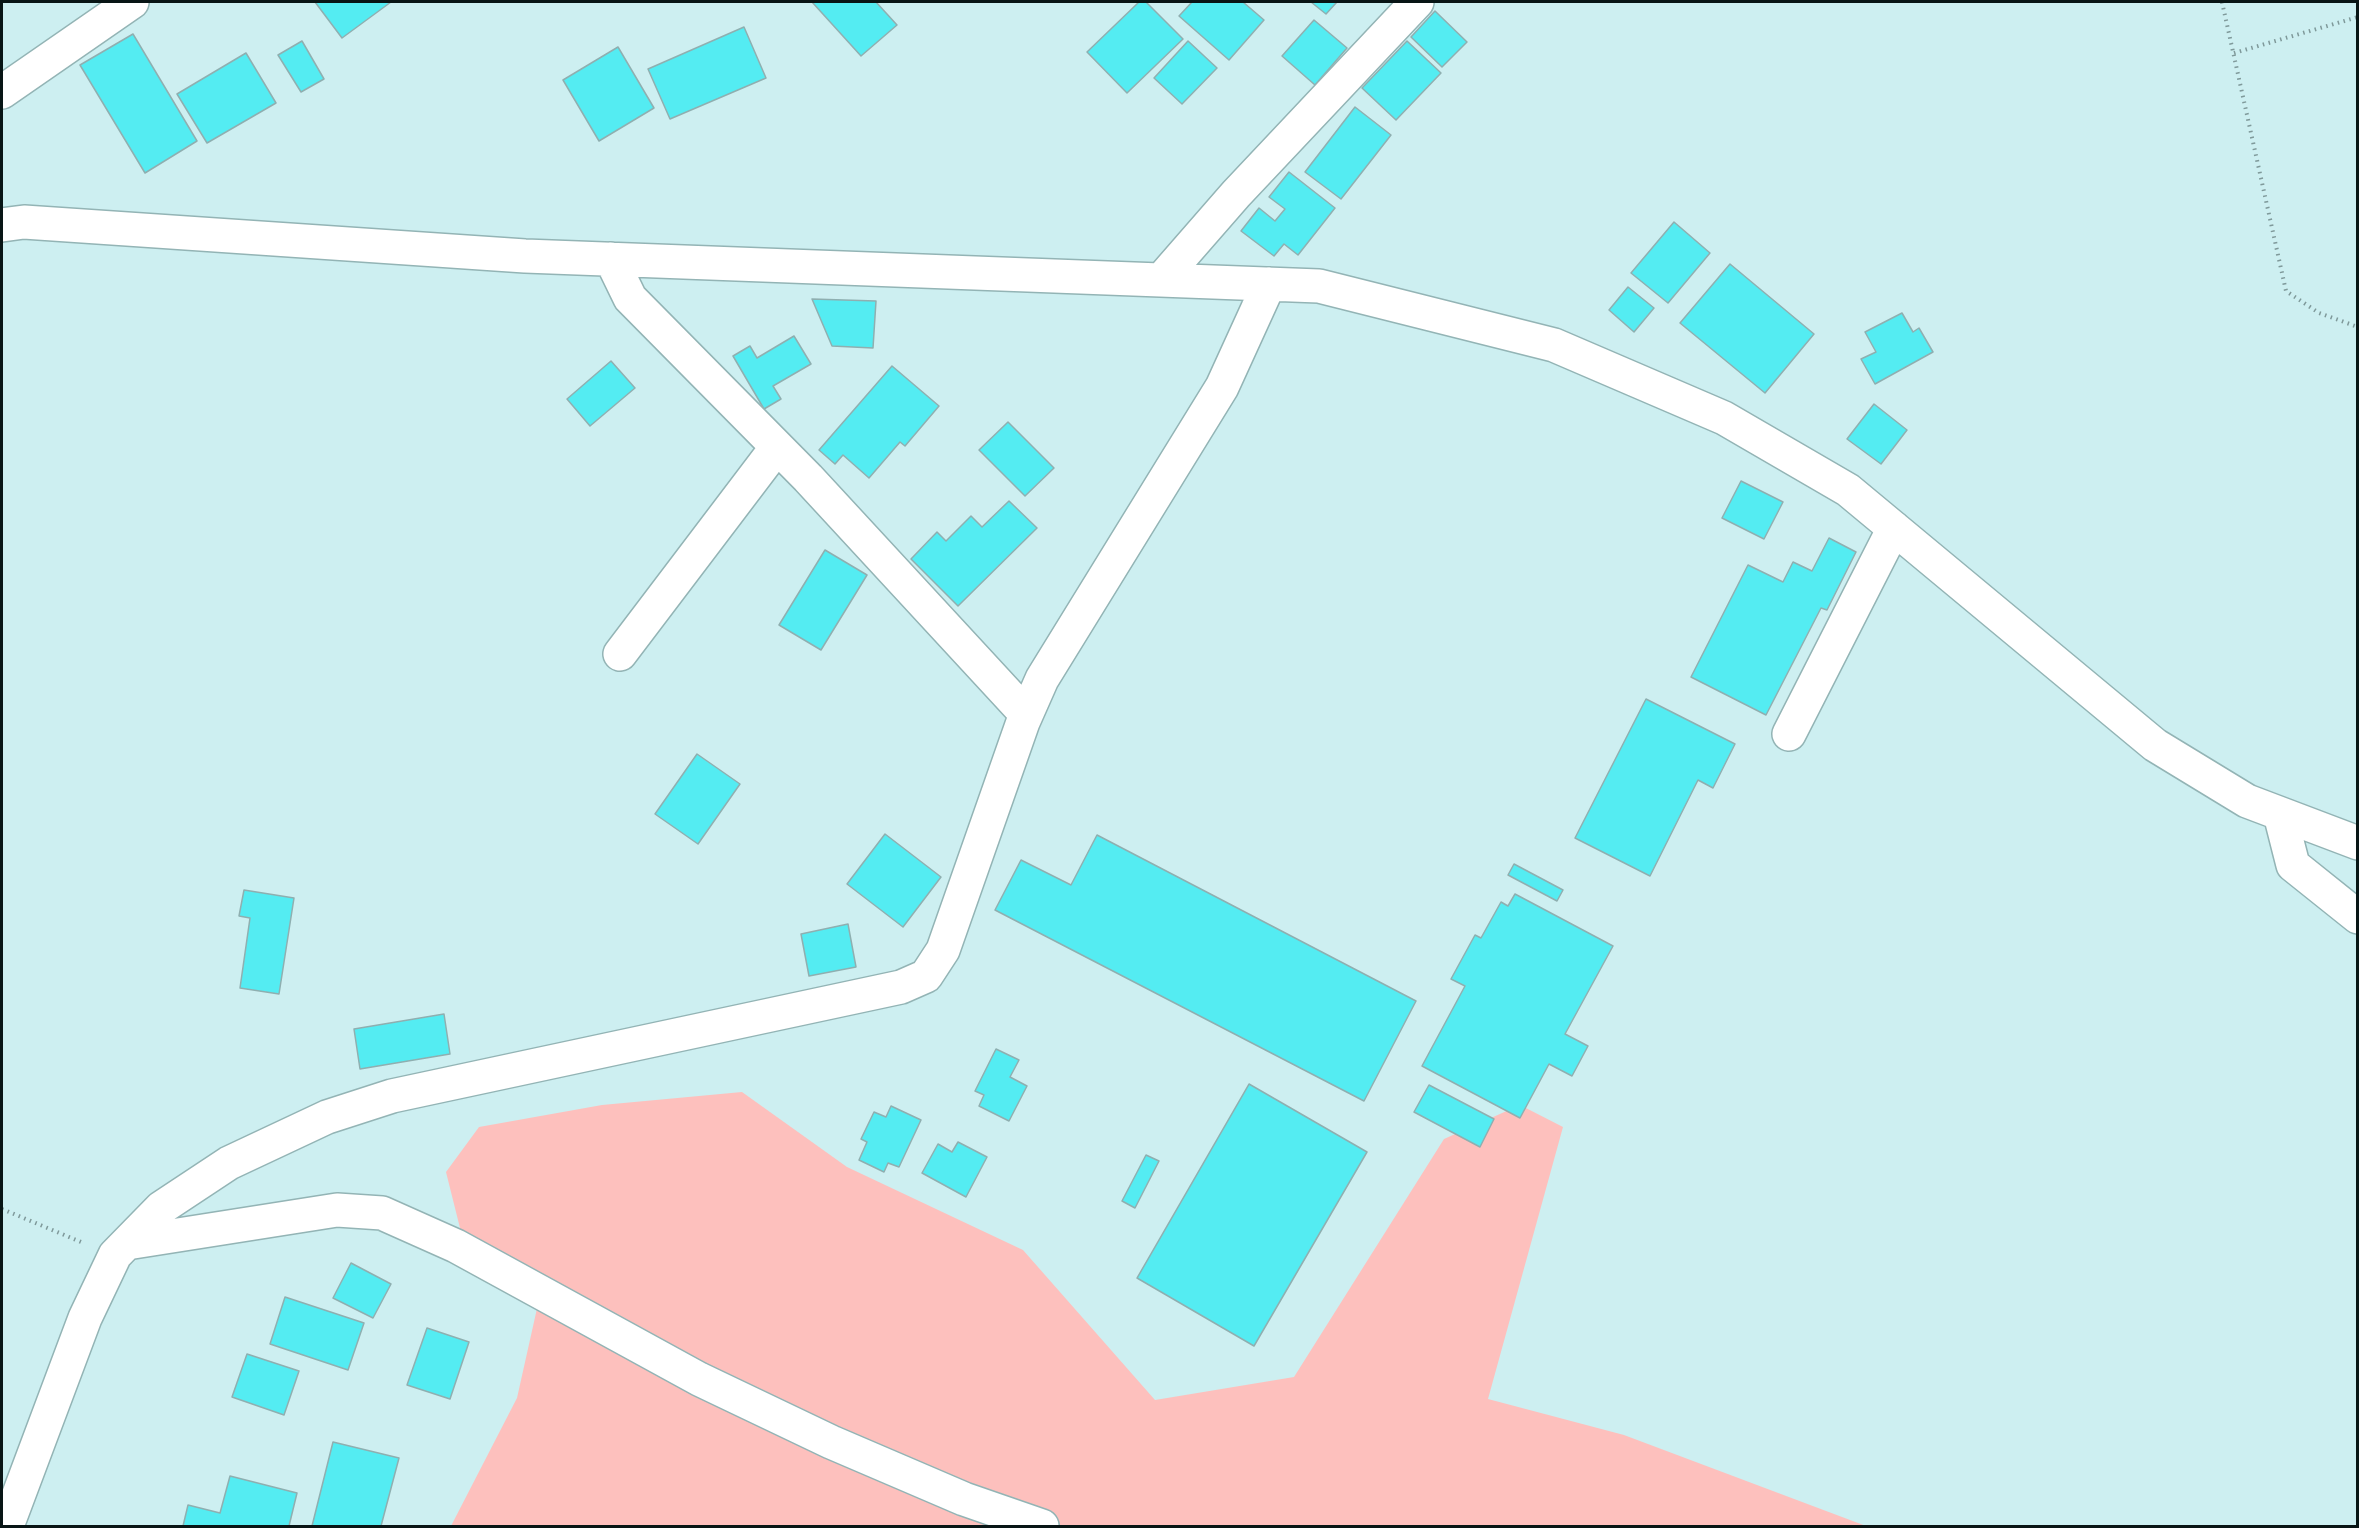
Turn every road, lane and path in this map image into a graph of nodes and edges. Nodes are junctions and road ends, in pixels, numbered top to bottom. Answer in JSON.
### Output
{"nodes":[{"id":1,"x":132,"y":2,"type":"edge"},
{"id":2,"x":1417,"y":2,"type":"edge"},
{"id":3,"x":2222,"y":2,"type":"edge"},
{"id":4,"x":2358,"y":17,"type":"edge"},
{"id":5,"x":2234,"y":53,"type":"junction"},
{"id":6,"x":2,"y":92,"type":"edge"},
{"id":7,"x":2,"y":225,"type":"edge"},
{"id":8,"x":611,"y":259,"type":"junction"},
{"id":9,"x":1161,"y":280,"type":"junction"},
{"id":10,"x":1269,"y":284,"type":"junction"},
{"id":11,"x":2358,"y":327,"type":"edge"},
{"id":12,"x":777,"y":447,"type":"junction"},
{"id":13,"x":1894,"y":528,"type":"junction"},
{"id":14,"x":620,"y":654,"type":"dead end"},
{"id":15,"x":1026,"y":714,"type":"junction"},
{"id":16,"x":1789,"y":734,"type":"dead end"},
{"id":17,"x":2280,"y":814,"type":"junction"},
{"id":18,"x":2358,"y":843,"type":"edge"},
{"id":19,"x":2358,"y":917,"type":"edge"},
{"id":20,"x":2,"y":1209,"type":"edge"},
{"id":21,"x":121,"y":1249,"type":"junction"},
{"id":22,"x":7,"y":1527,"type":"edge"},
{"id":23,"x":1042,"y":1527,"type":"edge"}],
"edges":[{"from":1,"to":6,"type":"street"},
{"from":2,"to":9,"type":"street"},
{"from":3,"to":5,"type":"path"},
{"from":4,"to":5,"type":"path"},
{"from":5,"to":11,"type":"path"},
{"from":7,"to":8,"type":"street"},
{"from":8,"to":9,"type":"street"},
{"from":8,"to":12,"type":"street"},
{"from":9,"to":10,"type":"street"},
{"from":10,"to":13,"type":"street"},
{"from":10,"to":15,"type":"street"},
{"from":12,"to":14,"type":"street"},
{"from":12,"to":15,"type":"street"},
{"from":13,"to":16,"type":"street"},
{"from":13,"to":17,"type":"street"},
{"from":15,"to":21,"type":"street"},
{"from":17,"to":18,"type":"street"},
{"from":17,"to":19,"type":"street"},
{"from":20,"to":21,"type":"path"},
{"from":21,"to":22,"type":"street"},
{"from":21,"to":23,"type":"street"}]}
